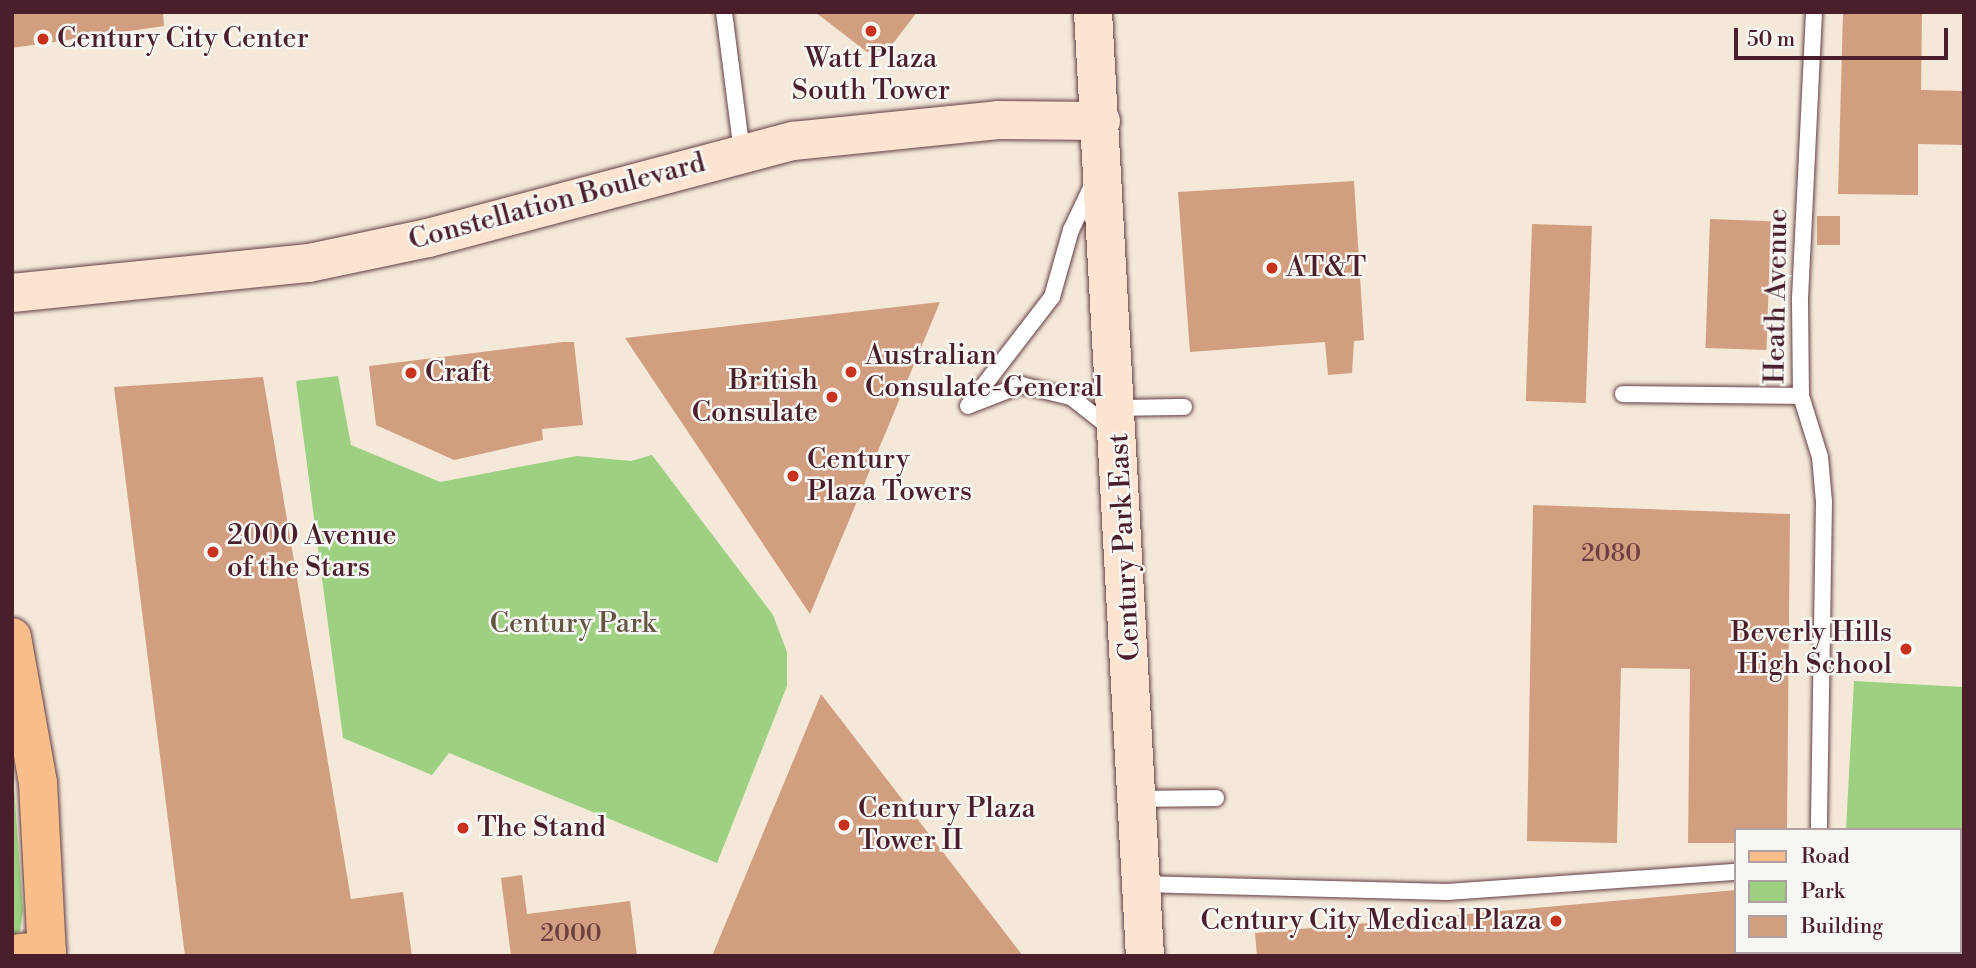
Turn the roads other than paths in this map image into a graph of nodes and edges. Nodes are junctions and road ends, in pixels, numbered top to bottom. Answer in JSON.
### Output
{"nodes":[{"id":1,"x":724,"y":12,"type":"edge"},
{"id":2,"x":1093,"y":12,"type":"edge"},
{"id":3,"x":1814,"y":12,"type":"edge"},
{"id":4,"x":1101,"y":121,"type":"junction"},
{"id":5,"x":742,"y":153,"type":"junction"},
{"id":6,"x":1100,"y":171,"type":"junction"},
{"id":7,"x":12,"y":293,"type":"edge"},
{"id":8,"x":1623,"y":394,"type":"dead end"},
{"id":9,"x":1801,"y":396,"type":"junction"},
{"id":10,"x":1184,"y":407,"type":"dead end"},
{"id":11,"x":1118,"y":421,"type":"junction"},
{"id":12,"x":12,"y":637,"type":"edge"},
{"id":13,"x":1216,"y":798,"type":"dead end"},
{"id":14,"x":1135,"y":799,"type":"junction"},
{"id":15,"x":1819,"y":828,"type":"edge"},
{"id":16,"x":1734,"y":872,"type":"edge"},
{"id":17,"x":1137,"y":884,"type":"junction"},
{"id":18,"x":35,"y":953,"type":"edge"},
{"id":19,"x":1145,"y":956,"type":"edge"}],
"edges":[{"from":1,"to":5,"type":"lane"},
{"from":2,"to":4,"type":"main road","name":"Century Park East"},
{"from":3,"to":9,"type":"lane","name":"Heath Avenue"},
{"from":4,"to":5,"type":"main road","name":"Constellation Boulevard"},
{"from":4,"to":6,"type":"main road","name":"Century Park East"},
{"from":5,"to":7,"type":"main road","name":"Constellation Boulevard"},
{"from":6,"to":11,"type":"main road","name":"Century Park East"},
{"from":6,"to":11,"type":"lane"},
{"from":8,"to":9,"type":"lane"},
{"from":9,"to":15,"type":"lane","name":"Heath Avenue"},
{"from":10,"to":11,"type":"lane"},
{"from":11,"to":14,"type":"main road","name":"Century Park East"},
{"from":12,"to":18,"type":"main road"},
{"from":13,"to":14,"type":"lane"},
{"from":14,"to":17,"type":"main road","name":"Century Park East"},
{"from":16,"to":17,"type":"lane"},
{"from":17,"to":19,"type":"main road","name":"Century Park East"}]}
